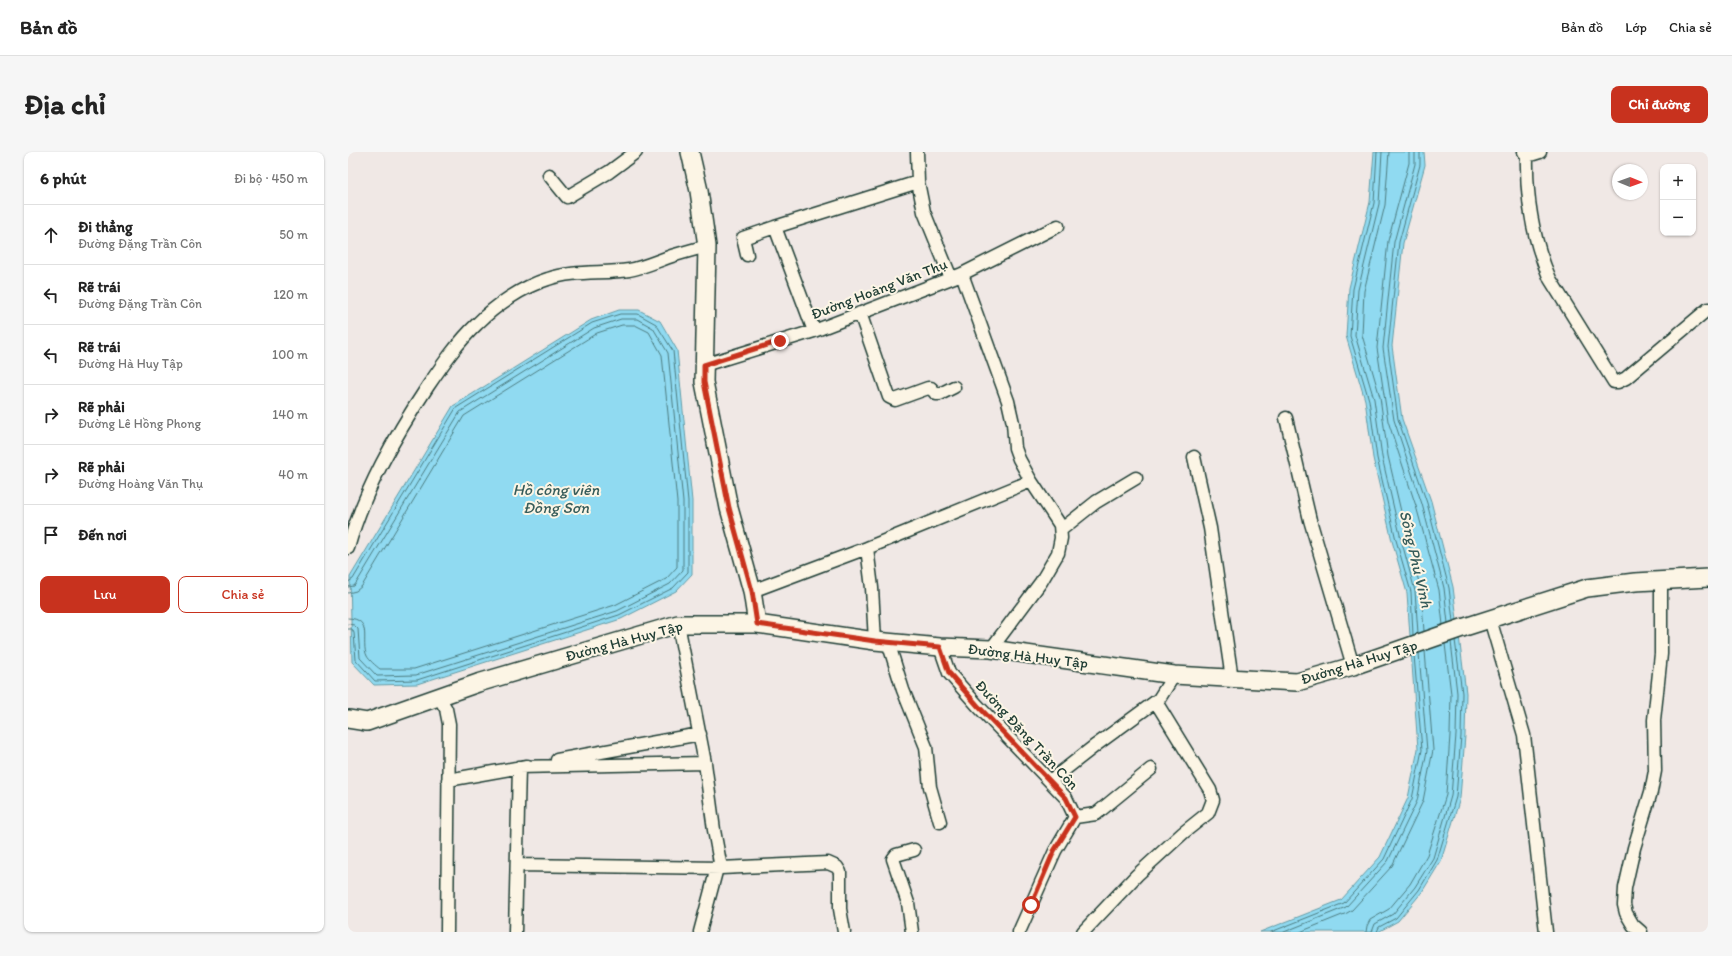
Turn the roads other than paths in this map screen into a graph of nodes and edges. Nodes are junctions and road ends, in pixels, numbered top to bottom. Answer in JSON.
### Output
{"nodes":[{"id":1,"x":690,"y":152,"type":"edge"},
{"id":2,"x":917,"y":152,"type":"edge"},
{"id":3,"x":1540,"y":152,"type":"edge"},
{"id":4,"x":633,"y":153,"type":"edge"},
{"id":5,"x":1525,"y":154,"type":"edge"},
{"id":6,"x":549,"y":175,"type":"dead end"},
{"id":7,"x":918,"y":182,"type":"junction"},
{"id":8,"x":1058,"y":226,"type":"dead end"},
{"id":9,"x":775,"y":227,"type":"junction"},
{"id":10,"x":707,"y":246,"type":"junction"},
{"id":11,"x":746,"y":255,"type":"dead end"},
{"id":12,"x":957,"y":276,"type":"junction"},
{"id":13,"x":1708,"y":309,"type":"edge"},
{"id":14,"x":860,"y":313,"type":"junction"},
{"id":15,"x":814,"y":330,"type":"junction"},
{"id":16,"x":704,"y":365,"type":"junction"},
{"id":17,"x":954,"y":387,"type":"dead end"},
{"id":18,"x":1286,"y":418,"type":"dead end"},
{"id":19,"x":1194,"y":457,"type":"dead end"},
{"id":20,"x":1136,"y":478,"type":"dead end"},
{"id":21,"x":1031,"y":481,"type":"junction"},
{"id":22,"x":1062,"y":529,"type":"junction"},
{"id":23,"x":348,"y":548,"type":"edge"},
{"id":24,"x":867,"y":548,"type":"junction"},
{"id":25,"x":1708,"y":578,"type":"edge"},
{"id":26,"x":1661,"y":580,"type":"junction"},
{"id":27,"x":752,"y":591,"type":"junction"},
{"id":28,"x":1490,"y":619,"type":"junction"},
{"id":29,"x":678,"y":624,"type":"junction"},
{"id":30,"x":757,"y":624,"type":"junction"},
{"id":31,"x":882,"y":641,"type":"junction"},
{"id":32,"x":940,"y":647,"type":"junction"},
{"id":33,"x":991,"y":649,"type":"junction"},
{"id":34,"x":1353,"y":666,"type":"junction"},
{"id":35,"x":1174,"y":675,"type":"junction"},
{"id":36,"x":1232,"y":678,"type":"junction"},
{"id":37,"x":439,"y":697,"type":"junction"},
{"id":38,"x":1156,"y":702,"type":"junction"},
{"id":39,"x":348,"y":719,"type":"edge"},
{"id":40,"x":700,"y":734,"type":"junction"},
{"id":41,"x":705,"y":763,"type":"junction"},
{"id":42,"x":519,"y":767,"type":"junction"},
{"id":43,"x":1151,"y":769,"type":"dead end"},
{"id":44,"x":448,"y":780,"type":"junction"},
{"id":45,"x":1050,"y":781,"type":"junction"},
{"id":46,"x":1075,"y":817,"type":"junction"},
{"id":47,"x":940,"y":822,"type":"dead end"},
{"id":48,"x":914,"y":850,"type":"dead end"},
{"id":49,"x":517,"y":865,"type":"junction"},
{"id":50,"x":719,"y":868,"type":"junction"},
{"id":51,"x":447,"y":932,"type":"edge"},
{"id":52,"x":515,"y":932,"type":"edge"},
{"id":53,"x":700,"y":932,"type":"edge"},
{"id":54,"x":844,"y":932,"type":"edge"},
{"id":55,"x":912,"y":932,"type":"edge"},
{"id":56,"x":1019,"y":932,"type":"edge"},
{"id":57,"x":1083,"y":932,"type":"edge"},
{"id":58,"x":1546,"y":932,"type":"edge"},
{"id":59,"x":1641,"y":932,"type":"edge"}],
"edges":[{"from":1,"to":10,"type":"main road"},
{"from":2,"to":7,"type":"street"},
{"from":3,"to":5,"type":"street"},
{"from":4,"to":6,"type":"street"},
{"from":5,"to":13,"type":"street"},
{"from":7,"to":9,"type":"street"},
{"from":7,"to":12,"type":"street"},
{"from":8,"to":12,"type":"street","name":"Đường Hoàng Văn Thụ"},
{"from":9,"to":11,"type":"street"},
{"from":9,"to":15,"type":"street"},
{"from":10,"to":16,"type":"main road"},
{"from":10,"to":23,"type":"street"},
{"from":12,"to":14,"type":"street","name":"Đường Hoàng Văn Thụ"},
{"from":12,"to":21,"type":"street"},
{"from":14,"to":15,"type":"street","name":"Đường Hoàng Văn Thụ"},
{"from":14,"to":17,"type":"street"},
{"from":15,"to":16,"type":"street","name":"Đường Hoàng Văn Thụ"},
{"from":16,"to":27,"type":"main road"},
{"from":18,"to":34,"type":"street"},
{"from":19,"to":36,"type":"street"},
{"from":20,"to":22,"type":"street"},
{"from":21,"to":22,"type":"street"},
{"from":21,"to":24,"type":"street"},
{"from":22,"to":33,"type":"street"},
{"from":24,"to":27,"type":"street"},
{"from":24,"to":31,"type":"street"},
{"from":25,"to":26,"type":"main road","name":"Đường Hà Huy Tập"},
{"from":26,"to":28,"type":"main road","name":"Đường Hà Huy Tập"},
{"from":26,"to":59,"type":"street"},
{"from":27,"to":30,"type":"main road"},
{"from":28,"to":34,"type":"main road","name":"Đường Hà Huy Tập"},
{"from":28,"to":58,"type":"street"},
{"from":29,"to":30,"type":"main road","name":"Đường Hà Huy Tập"},
{"from":29,"to":37,"type":"main road","name":"Đường Hà Huy Tập"},
{"from":29,"to":40,"type":"street"},
{"from":30,"to":31,"type":"main road","name":"Đường Hà Huy Tập"},
{"from":31,"to":32,"type":"main road","name":"Đường Hà Huy Tập"},
{"from":31,"to":47,"type":"street"},
{"from":32,"to":33,"type":"main road","name":"Đường Hà Huy Tập"},
{"from":32,"to":45,"type":"street","name":"Đường Đặng Trần Côn"},
{"from":33,"to":35,"type":"main road","name":"Đường Hà Huy Tập"},
{"from":34,"to":36,"type":"main road","name":"Đường Hà Huy Tập"},
{"from":35,"to":36,"type":"main road","name":"Đường Hà Huy Tập"},
{"from":35,"to":38,"type":"street"},
{"from":37,"to":39,"type":"main road","name":"Đường Hà Huy Tập"},
{"from":37,"to":44,"type":"street"},
{"from":38,"to":45,"type":"street"},
{"from":38,"to":57,"type":"street"},
{"from":40,"to":41,"type":"street"},
{"from":40,"to":42,"type":"street"},
{"from":41,"to":42,"type":"street"},
{"from":41,"to":50,"type":"street"},
{"from":42,"to":44,"type":"street"},
{"from":42,"to":49,"type":"street"},
{"from":43,"to":46,"type":"street"},
{"from":44,"to":51,"type":"street"},
{"from":45,"to":46,"type":"street","name":"Đường Đặng Trần Côn"},
{"from":46,"to":56,"type":"street"},
{"from":48,"to":55,"type":"street"},
{"from":49,"to":50,"type":"street"},
{"from":49,"to":52,"type":"street"},
{"from":50,"to":53,"type":"street"},
{"from":50,"to":54,"type":"street"}]}
